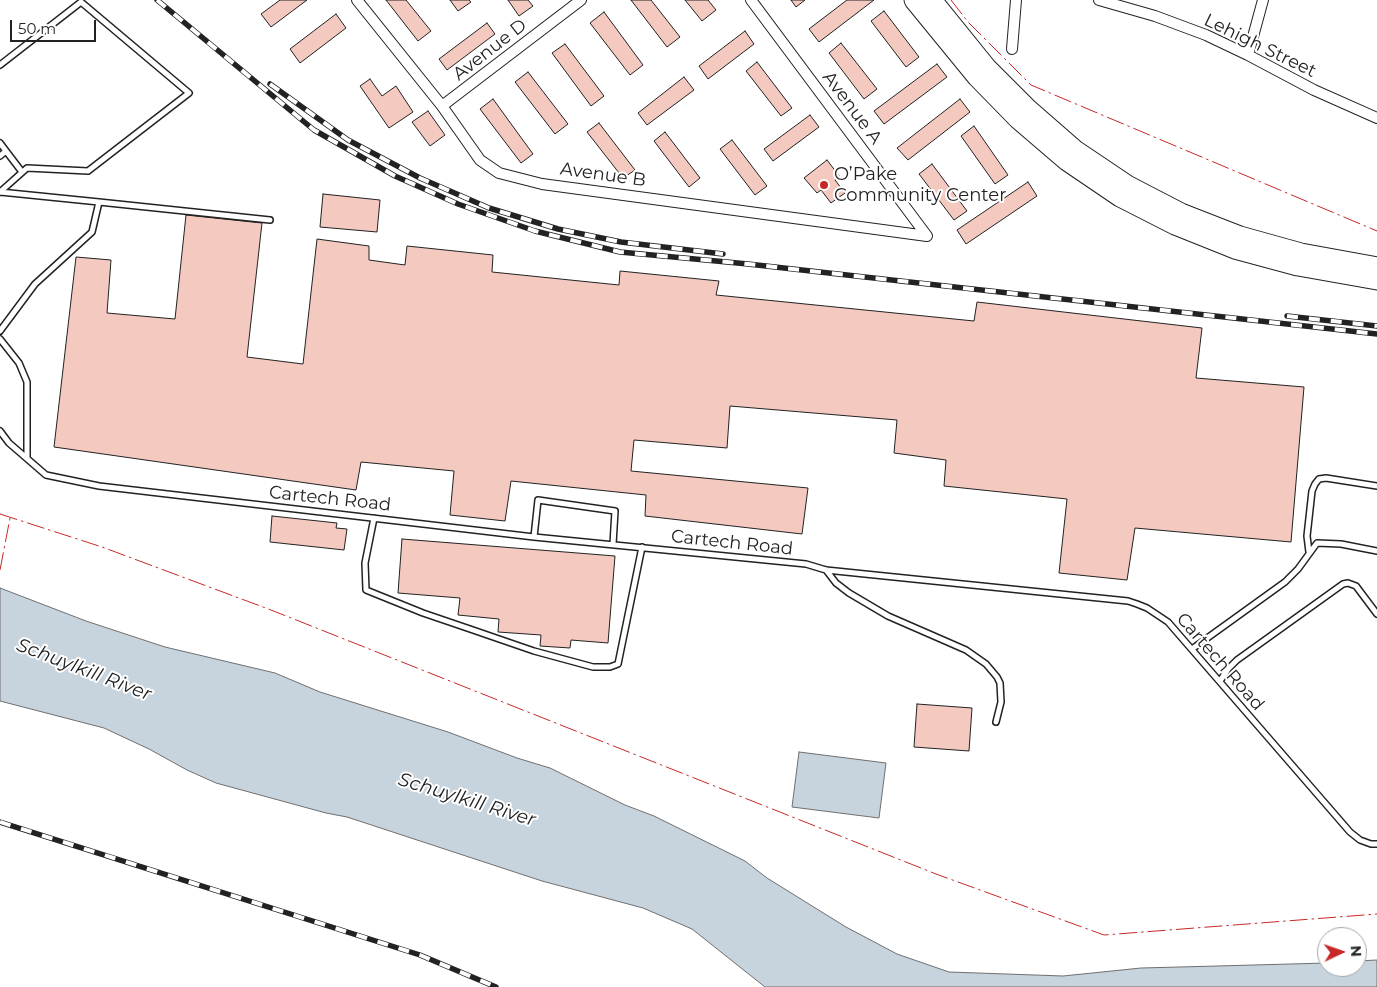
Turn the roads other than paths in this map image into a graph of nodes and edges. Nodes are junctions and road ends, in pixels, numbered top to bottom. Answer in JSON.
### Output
{"nodes":[{"id":1,"x":357,"y":0,"type":"edge"},
{"id":2,"x":580,"y":0,"type":"edge"},
{"id":3,"x":751,"y":0,"type":"edge"},
{"id":4,"x":914,"y":0,"type":"edge"},
{"id":5,"x":932,"y":0,"type":"edge"},
{"id":6,"x":1016,"y":0,"type":"edge"},
{"id":7,"x":1098,"y":0,"type":"edge"},
{"id":8,"x":1263,"y":0,"type":"edge"},
{"id":9,"x":1012,"y":49,"type":"dead end"},
{"id":10,"x":1248,"y":55,"type":"junction"},
{"id":11,"x":0,"y":65,"type":"edge"},
{"id":12,"x":442,"y":106,"type":"junction"},
{"id":13,"x":1377,"y":118,"type":"edge"},
{"id":14,"x":0,"y":143,"type":"edge"},
{"id":15,"x":6,"y":151,"type":"junction"},
{"id":16,"x":0,"y":156,"type":"edge"},
{"id":17,"x":22,"y":172,"type":"junction"},
{"id":18,"x":0,"y":192,"type":"edge"},
{"id":19,"x":99,"y":202,"type":"junction"},
{"id":20,"x":270,"y":220,"type":"dead end"},
{"id":21,"x":927,"y":236,"type":"joint"},
{"id":22,"x":1377,"y":267,"type":"edge"},
{"id":23,"x":1377,"y":280,"type":"edge"},
{"id":24,"x":0,"y":331,"type":"edge"},
{"id":25,"x":0,"y":338,"type":"edge"},
{"id":26,"x":0,"y":431,"type":"edge"},
{"id":27,"x":27,"y":458,"type":"junction"},
{"id":28,"x":1377,"y":486,"type":"edge"},
{"id":29,"x":374,"y":518,"type":"junction"},
{"id":30,"x":534,"y":537,"type":"junction"},
{"id":31,"x":613,"y":544,"type":"junction"},
{"id":32,"x":642,"y":547,"type":"junction"},
{"id":33,"x":1377,"y":551,"type":"edge"},
{"id":34,"x":1309,"y":552,"type":"junction"},
{"id":35,"x":826,"y":570,"type":"junction"},
{"id":36,"x":1377,"y":614,"type":"edge"},
{"id":37,"x":1192,"y":649,"type":"junction"},
{"id":38,"x":1220,"y":681,"type":"junction"},
{"id":39,"x":996,"y":722,"type":"dead end"},
{"id":40,"x":1377,"y":844,"type":"edge"}],
"edges":[{"from":1,"to":12,"type":"street","name":"Avenue B"},
{"from":2,"to":12,"type":"street","name":"Avenue D"},
{"from":3,"to":21,"type":"street","name":"Avenue A"},
{"from":4,"to":23,"type":"highway"},
{"from":5,"to":22,"type":"highway"},
{"from":6,"to":9,"type":"street"},
{"from":7,"to":10,"type":"street","name":"Lehigh Street"},
{"from":8,"to":10,"type":"street"},
{"from":10,"to":13,"type":"street","name":"Lehigh Street"},
{"from":11,"to":17,"type":"lane"},
{"from":12,"to":21,"type":"street","name":"Avenue B"},
{"from":14,"to":15,"type":"lane"},
{"from":15,"to":16,"type":"lane"},
{"from":15,"to":17,"type":"lane"},
{"from":17,"to":18,"type":"lane"},
{"from":18,"to":19,"type":"lane"},
{"from":19,"to":20,"type":"lane"},
{"from":19,"to":24,"type":"lane"},
{"from":25,"to":27,"type":"lane"},
{"from":26,"to":27,"type":"lane","name":"Cartech Road"},
{"from":27,"to":29,"type":"lane","name":"Cartech Road"},
{"from":28,"to":34,"type":"lane"},
{"from":29,"to":30,"type":"lane","name":"Cartech Road"},
{"from":29,"to":32,"type":"lane"},
{"from":30,"to":31,"type":"lane","name":"Cartech Road"},
{"from":30,"to":31,"type":"lane"},
{"from":31,"to":32,"type":"lane","name":"Cartech Road"},
{"from":32,"to":35,"type":"lane","name":"Cartech Road"},
{"from":33,"to":34,"type":"lane"},
{"from":34,"to":37,"type":"lane"},
{"from":35,"to":37,"type":"lane","name":"Cartech Road"},
{"from":35,"to":39,"type":"lane"},
{"from":36,"to":38,"type":"lane"},
{"from":37,"to":38,"type":"lane","name":"Cartech Road"},
{"from":38,"to":40,"type":"lane","name":"Cartech Road"}]}
